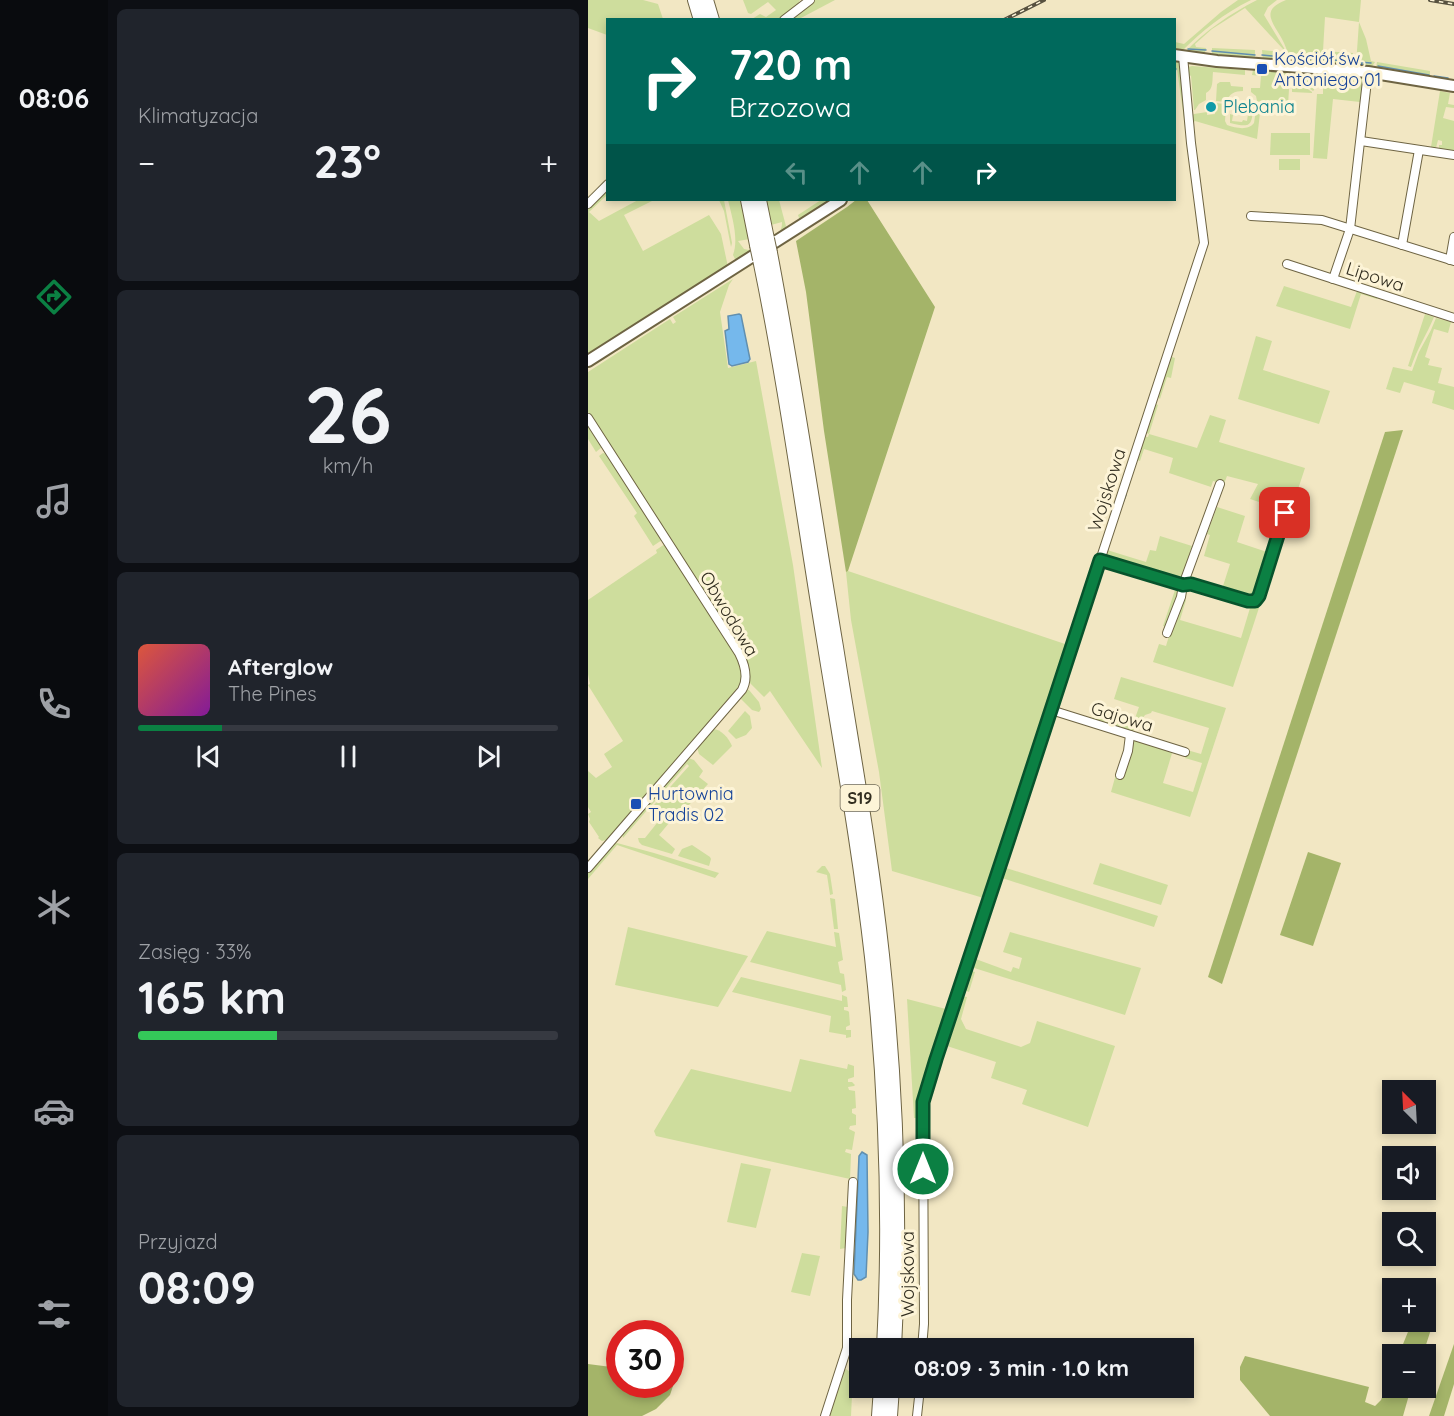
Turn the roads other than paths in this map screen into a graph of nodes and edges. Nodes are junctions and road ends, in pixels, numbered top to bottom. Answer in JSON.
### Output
{"nodes":[{"id":1,"x":695,"y":0,"type":"edge"},
{"id":2,"x":706,"y":0,"type":"edge"},
{"id":3,"x":810,"y":0,"type":"edge"},
{"id":4,"x":700,"y":18,"type":"edge"},
{"id":5,"x":711,"y":18,"type":"edge"},
{"id":6,"x":787,"y":18,"type":"edge"},
{"id":7,"x":1179,"y":56,"type":"edge"},
{"id":8,"x":1368,"y":72,"type":"junction"},
{"id":9,"x":1454,"y":86,"type":"edge"},
{"id":10,"x":1361,"y":141,"type":"junction"},
{"id":11,"x":1419,"y":150,"type":"junction"},
{"id":12,"x":1454,"y":155,"type":"edge"},
{"id":13,"x":606,"y":186,"type":"edge"},
{"id":14,"x":748,"y":201,"type":"edge"},
{"id":15,"x":759,"y":201,"type":"edge"},
{"id":16,"x":839,"y":201,"type":"edge"},
{"id":17,"x":588,"y":204,"type":"edge"},
{"id":18,"x":1251,"y":216,"type":"dead end"},
{"id":19,"x":1350,"y":229,"type":"junction"},
{"id":20,"x":1454,"y":237,"type":"edge"},
{"id":21,"x":1402,"y":246,"type":"junction"},
{"id":22,"x":764,"y":249,"type":"junction"},
{"id":23,"x":1452,"y":261,"type":"edge"},
{"id":24,"x":1287,"y":264,"type":"dead end"},
{"id":25,"x":1333,"y":279,"type":"junction"},
{"id":26,"x":1454,"y":318,"type":"edge"},
{"id":27,"x":588,"y":361,"type":"edge"},
{"id":28,"x":588,"y":418,"type":"edge"},
{"id":29,"x":1220,"y":484,"type":"dead end"},
{"id":30,"x":1285,"y":513,"type":"dead end"},
{"id":31,"x":1100,"y":560,"type":"junction"},
{"id":32,"x":1183,"y":585,"type":"junction"},
{"id":33,"x":1167,"y":633,"type":"dead end"},
{"id":34,"x":1051,"y":710,"type":"junction"},
{"id":35,"x":1130,"y":735,"type":"junction"},
{"id":36,"x":1185,"y":752,"type":"dead end"},
{"id":37,"x":1120,"y":775,"type":"dead end"},
{"id":38,"x":588,"y":868,"type":"edge"},
{"id":39,"x":853,"y":1182,"type":"dead end"},
{"id":40,"x":884,"y":1338,"type":"edge"},
{"id":41,"x":894,"y":1338,"type":"edge"},
{"id":42,"x":923,"y":1338,"type":"edge"},
{"id":43,"x":880,"y":1398,"type":"edge"},
{"id":44,"x":891,"y":1398,"type":"edge"},
{"id":45,"x":919,"y":1398,"type":"edge"},
{"id":46,"x":825,"y":1416,"type":"edge"},
{"id":47,"x":879,"y":1416,"type":"edge"},
{"id":48,"x":890,"y":1416,"type":"edge"},
{"id":49,"x":917,"y":1416,"type":"edge"}],
"edges":[{"from":1,"to":4,"type":"highway"},
{"from":2,"to":5,"type":"highway"},
{"from":3,"to":6,"type":"street"},
{"from":7,"to":8,"type":"street"},
{"from":7,"to":31,"type":"street","name":"Wojskowa"},
{"from":8,"to":9,"type":"street"},
{"from":8,"to":10,"type":"street"},
{"from":10,"to":11,"type":"street"},
{"from":10,"to":19,"type":"street"},
{"from":11,"to":12,"type":"street"},
{"from":11,"to":21,"type":"street"},
{"from":13,"to":17,"type":"street"},
{"from":14,"to":22,"type":"highway","number":"S19"},
{"from":15,"to":22,"type":"highway","number":"S19"},
{"from":16,"to":22,"type":"street"},
{"from":18,"to":19,"type":"street"},
{"from":19,"to":21,"type":"street"},
{"from":19,"to":25,"type":"street"},
{"from":20,"to":23,"type":"street"},
{"from":21,"to":23,"type":"street"},
{"from":22,"to":27,"type":"street"},
{"from":22,"to":40,"type":"highway","number":"S19"},
{"from":22,"to":41,"type":"highway","number":"S19"},
{"from":24,"to":25,"type":"street","name":"Lipowa"},
{"from":25,"to":26,"type":"street","name":"Lipowa"},
{"from":28,"to":38,"type":"street","name":"Obwodowa"},
{"from":29,"to":32,"type":"street"},
{"from":30,"to":32,"type":"street"},
{"from":31,"to":32,"type":"street"},
{"from":31,"to":34,"type":"street","name":"Wojskowa"},
{"from":32,"to":33,"type":"street"},
{"from":34,"to":35,"type":"street","name":"Gajowa"},
{"from":34,"to":42,"type":"street","name":"Wojskowa"},
{"from":35,"to":36,"type":"street","name":"Gajowa"},
{"from":35,"to":37,"type":"street"},
{"from":39,"to":46,"type":"street"},
{"from":43,"to":47,"type":"highway"},
{"from":44,"to":48,"type":"highway"},
{"from":45,"to":49,"type":"street"}]}
